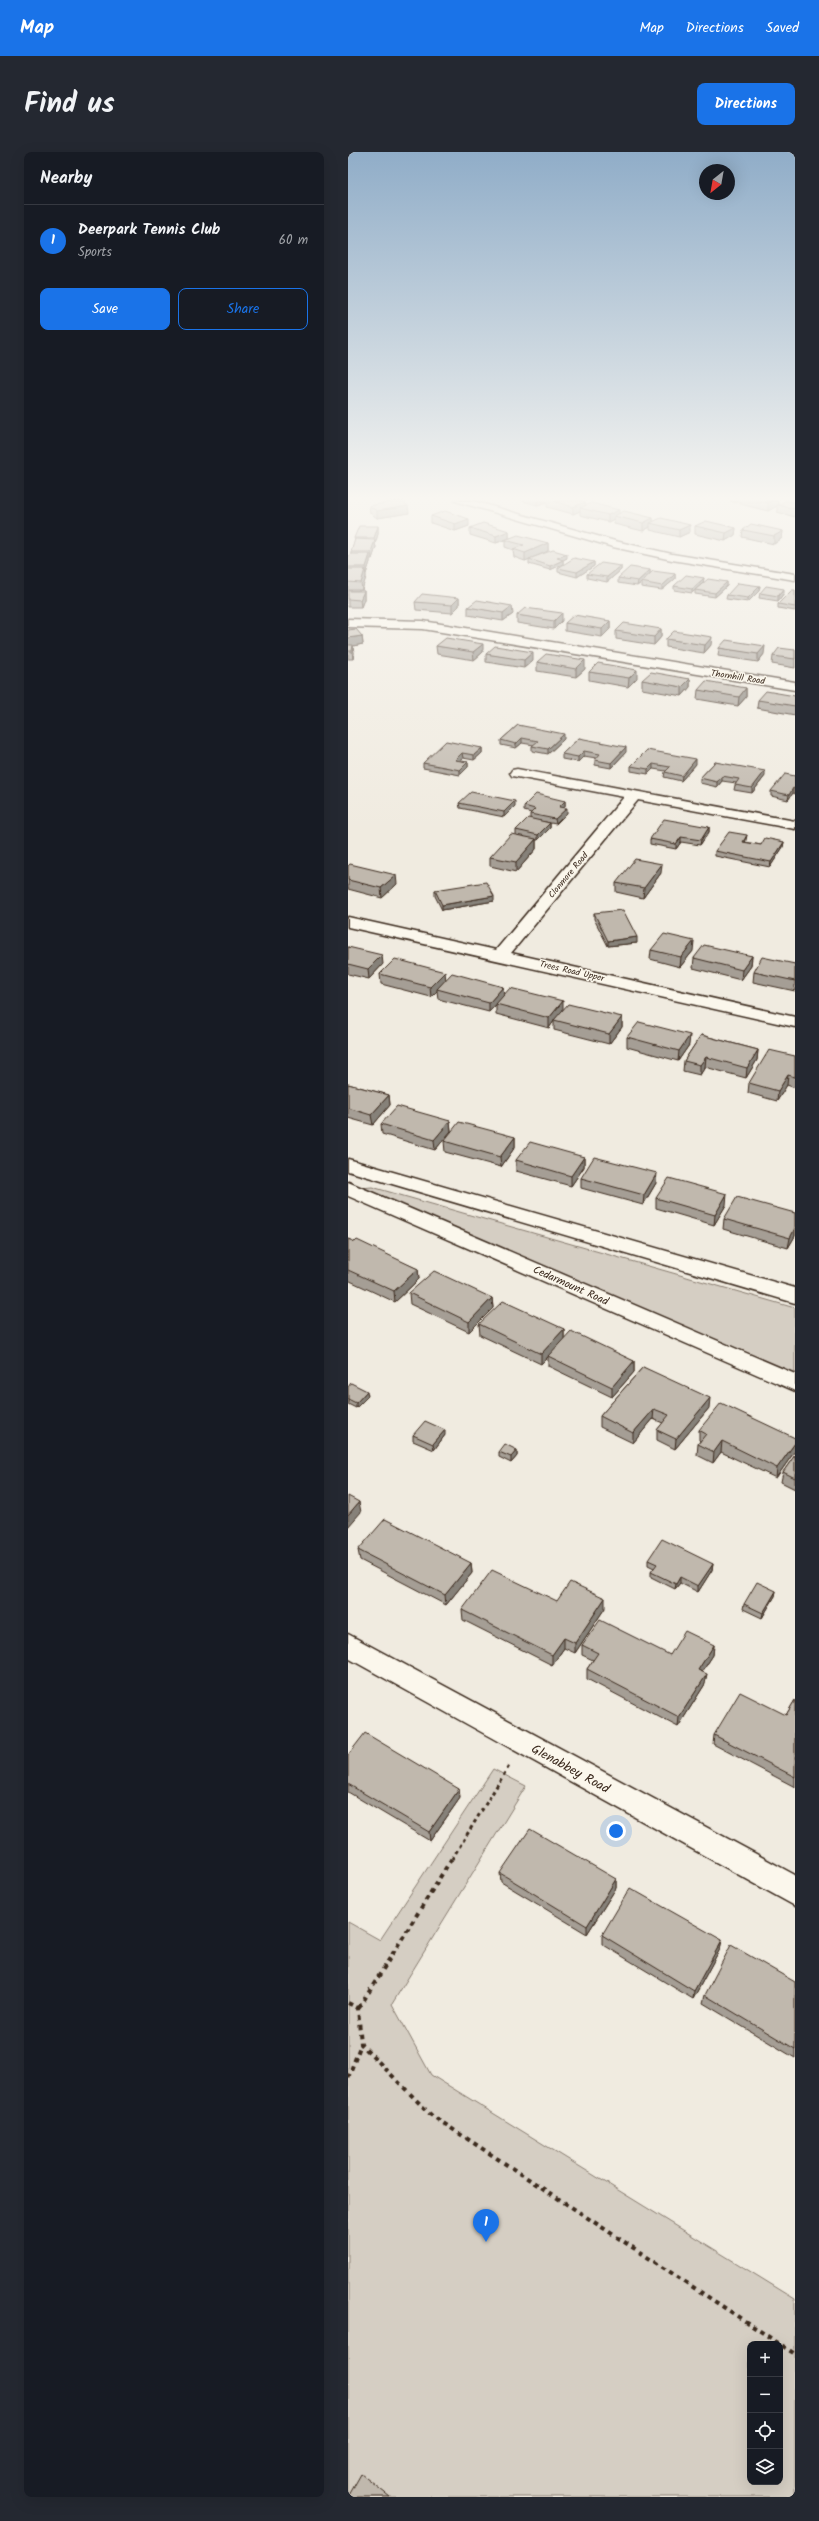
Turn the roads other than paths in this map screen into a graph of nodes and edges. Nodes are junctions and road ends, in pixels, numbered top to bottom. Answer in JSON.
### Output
{"nodes":[{"id":1,"x":348,"y":623,"type":"edge"},
{"id":2,"x":795,"y":686,"type":"edge"},
{"id":3,"x":516,"y":773,"type":"dead end"},
{"id":4,"x":634,"y":795,"type":"junction"},
{"id":5,"x":795,"y":825,"type":"edge"},
{"id":6,"x":348,"y":922,"type":"edge"},
{"id":7,"x":501,"y":955,"type":"junction"},
{"id":8,"x":795,"y":1022,"type":"edge"},
{"id":9,"x":348,"y":1164,"type":"edge"},
{"id":10,"x":348,"y":1188,"type":"edge"},
{"id":11,"x":795,"y":1296,"type":"edge"},
{"id":12,"x":795,"y":1383,"type":"edge"},
{"id":13,"x":348,"y":1645,"type":"edge"},
{"id":14,"x":795,"y":1891,"type":"edge"}],
"edges":[{"from":1,"to":2,"type":"street","name":"Thornhill Road"},
{"from":3,"to":4,"type":"street"},
{"from":4,"to":5,"type":"street"},
{"from":4,"to":7,"type":"street","name":"Clonmore Road"},
{"from":6,"to":7,"type":"street","name":"Trees Road Upper"},
{"from":7,"to":8,"type":"street","name":"Trees Road Upper"},
{"from":9,"to":11,"type":"street"},
{"from":10,"to":12,"type":"street","name":"Cedarmount Road"},
{"from":13,"to":14,"type":"street","name":"Glenabbey Road"}]}
